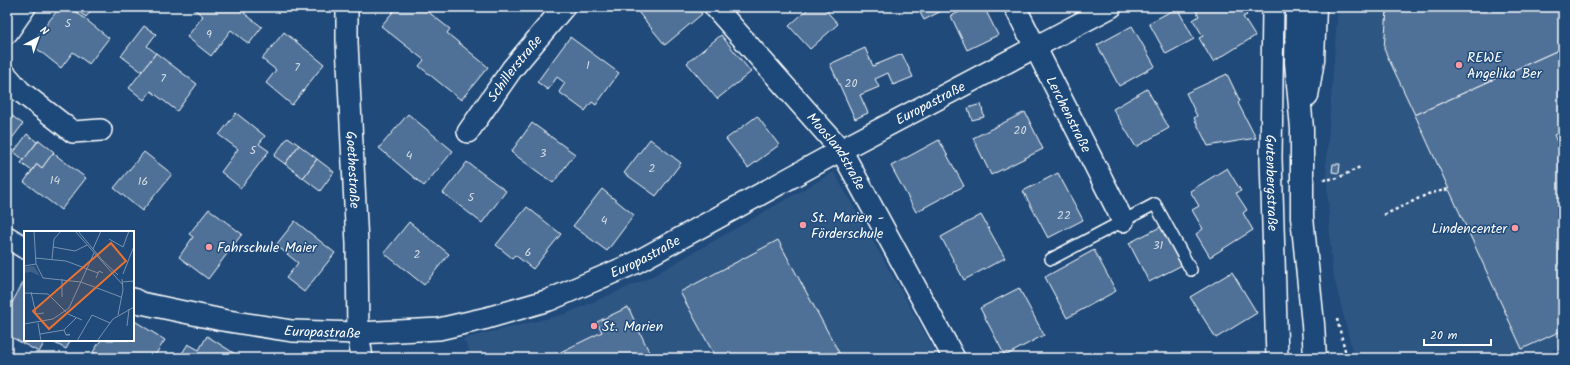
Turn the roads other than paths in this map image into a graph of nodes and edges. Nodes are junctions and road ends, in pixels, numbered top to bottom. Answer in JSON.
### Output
{"nodes":[{"id":1,"x":25,"y":7,"type":"edge"},
{"id":2,"x":347,"y":7,"type":"edge"},
{"id":3,"x":564,"y":7,"type":"edge"},
{"id":4,"x":715,"y":7,"type":"edge"},
{"id":5,"x":1015,"y":7,"type":"edge"},
{"id":6,"x":1111,"y":7,"type":"edge"},
{"id":7,"x":1273,"y":7,"type":"edge"},
{"id":8,"x":1297,"y":7,"type":"edge"},
{"id":9,"x":1315,"y":7,"type":"edge"},
{"id":10,"x":7,"y":33,"type":"edge"},
{"id":11,"x":1036,"y":46,"type":"junction"},
{"id":12,"x":7,"y":76,"type":"edge"},
{"id":13,"x":1302,"y":129,"type":"junction"},
{"id":14,"x":101,"y":130,"type":"dead end"},
{"id":15,"x":468,"y":132,"type":"dead end"},
{"id":16,"x":841,"y":150,"type":"junction"},
{"id":17,"x":1123,"y":221,"type":"junction"},
{"id":18,"x":7,"y":237,"type":"edge"},
{"id":19,"x":24,"y":247,"type":"edge"},
{"id":20,"x":1051,"y":259,"type":"dead end"},
{"id":21,"x":1190,"y":270,"type":"dead end"},
{"id":22,"x":134,"y":300,"type":"edge"},
{"id":23,"x":1313,"y":324,"type":"junction"},
{"id":24,"x":358,"y":333,"type":"junction"},
{"id":25,"x":362,"y":358,"type":"edge"},
{"id":26,"x":954,"y":358,"type":"edge"},
{"id":27,"x":1277,"y":358,"type":"edge"},
{"id":28,"x":1315,"y":358,"type":"edge"},
{"id":29,"x":1329,"y":358,"type":"edge"}],
"edges":[{"from":1,"to":10,"type":"street"},
{"from":2,"to":24,"type":"street","name":"Goethestraße"},
{"from":3,"to":15,"type":"street","name":"Schillerstraße"},
{"from":4,"to":16,"type":"street","name":"Mooslandstraße"},
{"from":5,"to":11,"type":"street","name":"Lerchenstraße"},
{"from":6,"to":11,"type":"street","name":"Europastraße"},
{"from":7,"to":27,"type":"street","name":"Gutenbergstraße"},
{"from":8,"to":13,"type":"main road"},
{"from":9,"to":13,"type":"main road"},
{"from":11,"to":16,"type":"street","name":"Europastraße"},
{"from":11,"to":17,"type":"street","name":"Lerchenstraße"},
{"from":12,"to":14,"type":"street"},
{"from":13,"to":23,"type":"main road"},
{"from":16,"to":24,"type":"street","name":"Europastraße"},
{"from":16,"to":26,"type":"street","name":"Mooslandstraße"},
{"from":17,"to":20,"type":"lane"},
{"from":17,"to":21,"type":"lane"},
{"from":18,"to":19,"type":"street"},
{"from":22,"to":24,"type":"street","name":"Europastraße"},
{"from":23,"to":28,"type":"main road"},
{"from":23,"to":29,"type":"main road"},
{"from":24,"to":25,"type":"street","name":"Goethestraße"}]}
